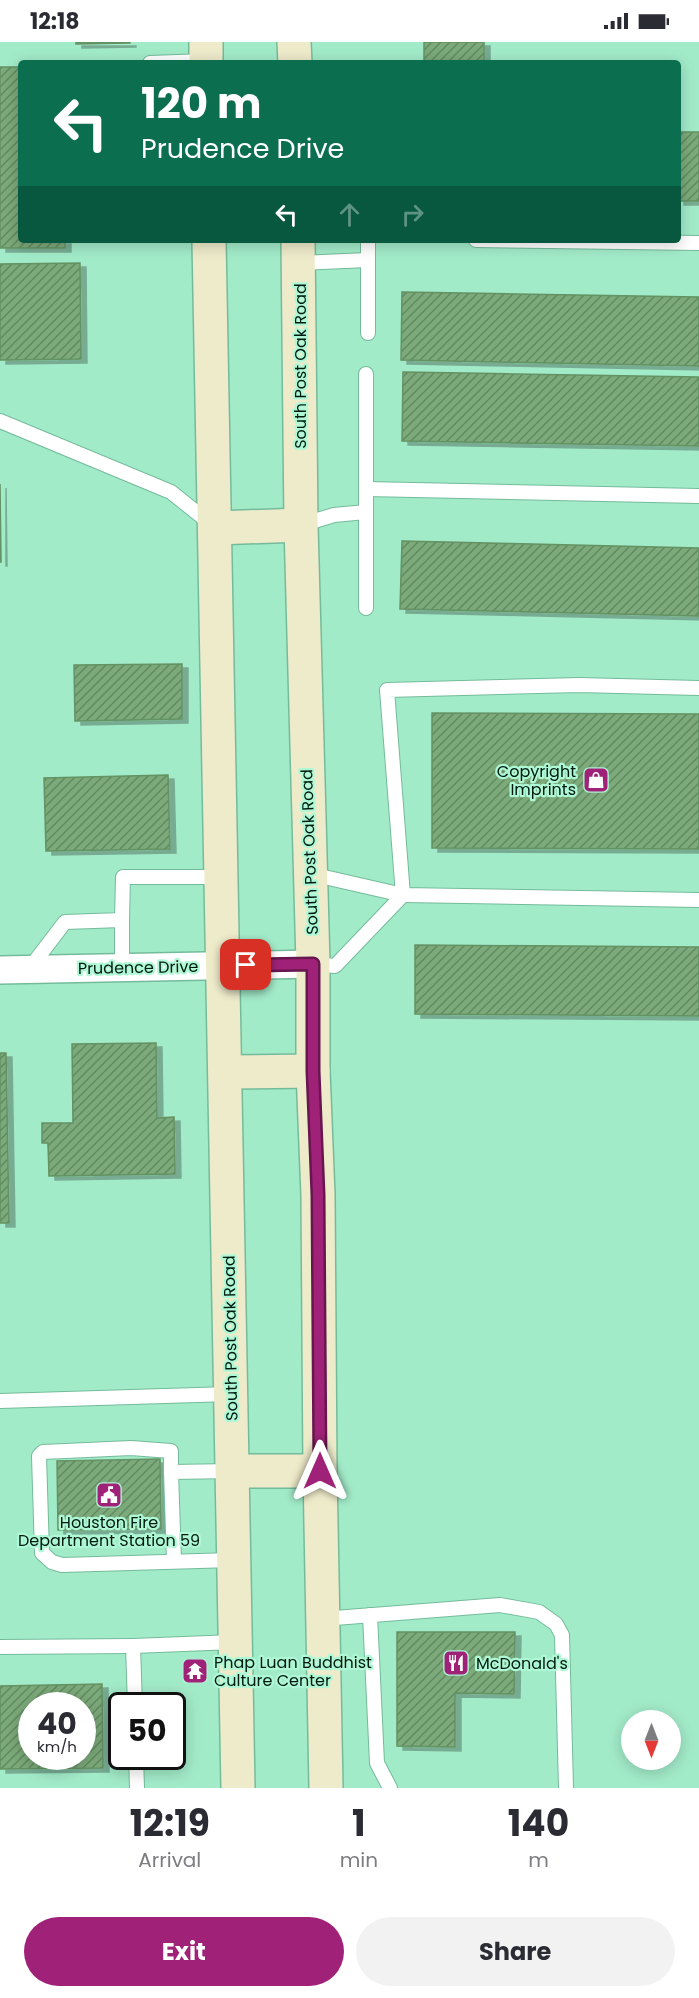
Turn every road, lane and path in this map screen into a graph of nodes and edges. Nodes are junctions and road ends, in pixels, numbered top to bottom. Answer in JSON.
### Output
{"nodes":[{"id":1,"x":294,"y":42,"type":"edge"},
{"id":2,"x":206,"y":55,"type":"edge"},
{"id":3,"x":171,"y":60,"type":"edge"},
{"id":4,"x":295,"y":60,"type":"edge"},
{"id":5,"x":209,"y":243,"type":"edge"},
{"id":6,"x":368,"y":243,"type":"edge"},
{"id":7,"x":681,"y":243,"type":"edge"},
{"id":8,"x":699,"y":243,"type":"edge"},
{"id":9,"x":299,"y":251,"type":"edge"},
{"id":10,"x":368,"y":260,"type":"junction"},
{"id":11,"x":368,"y":333,"type":"dead end"},
{"id":12,"x":366,"y":374,"type":"dead end"},
{"id":13,"x":0,"y":421,"type":"edge"},
{"id":14,"x":366,"y":489,"type":"junction"},
{"id":15,"x":699,"y":496,"type":"edge"},
{"id":16,"x":366,"y":512,"type":"junction"},
{"id":17,"x":301,"y":525,"type":"junction"},
{"id":18,"x":215,"y":528,"type":"junction"},
{"id":19,"x":366,"y":608,"type":"dead end"},
{"id":20,"x":699,"y":688,"type":"edge"},
{"id":21,"x":309,"y":873,"type":"junction"},
{"id":22,"x":222,"y":877,"type":"junction"},
{"id":23,"x":404,"y":895,"type":"junction"},
{"id":24,"x":699,"y":900,"type":"edge"},
{"id":25,"x":123,"y":920,"type":"junction"},
{"id":26,"x":313,"y":964,"type":"junction"},
{"id":27,"x":224,"y":965,"type":"junction"},
{"id":28,"x":123,"y":967,"type":"junction"},
{"id":29,"x":29,"y":969,"type":"junction"},
{"id":30,"x":0,"y":970,"type":"edge"},
{"id":31,"x":313,"y":1071,"type":"junction"},
{"id":32,"x":226,"y":1072,"type":"junction"},
{"id":33,"x":230,"y":1394,"type":"junction"},
{"id":34,"x":0,"y":1401,"type":"edge"},
{"id":35,"x":233,"y":1471,"type":"junction"},
{"id":36,"x":320,"y":1471,"type":"junction"},
{"id":37,"x":171,"y":1472,"type":"junction"},
{"id":38,"x":233,"y":1560,"type":"junction"},
{"id":39,"x":174,"y":1561,"type":"junction"},
{"id":40,"x":370,"y":1615,"type":"junction"},
{"id":41,"x":322,"y":1619,"type":"junction"},
{"id":42,"x":234,"y":1642,"type":"junction"},
{"id":43,"x":133,"y":1646,"type":"junction"},
{"id":44,"x":0,"y":1647,"type":"edge"},
{"id":45,"x":135,"y":1692,"type":"edge"},
{"id":46,"x":136,"y":1770,"type":"edge"},
{"id":47,"x":137,"y":1788,"type":"edge"},
{"id":48,"x":238,"y":1788,"type":"edge"},
{"id":49,"x":326,"y":1788,"type":"edge"},
{"id":50,"x":390,"y":1788,"type":"edge"},
{"id":51,"x":566,"y":1788,"type":"edge"}],
"edges":[{"from":1,"to":4,"type":"main road"},
{"from":2,"to":3,"type":"lane"},
{"from":5,"to":18,"type":"main road","name":"South Post Oak Road"},
{"from":6,"to":10,"type":"lane"},
{"from":7,"to":8,"type":"lane"},
{"from":9,"to":10,"type":"lane"},
{"from":9,"to":17,"type":"main road","name":"South Post Oak Road"},
{"from":10,"to":11,"type":"lane"},
{"from":12,"to":14,"type":"lane"},
{"from":13,"to":18,"type":"lane"},
{"from":14,"to":15,"type":"lane"},
{"from":14,"to":16,"type":"lane"},
{"from":16,"to":17,"type":"lane"},
{"from":16,"to":19,"type":"lane"},
{"from":17,"to":18,"type":"main road"},
{"from":17,"to":21,"type":"main road","name":"South Post Oak Road"},
{"from":18,"to":22,"type":"main road","name":"South Post Oak Road"},
{"from":20,"to":23,"type":"lane"},
{"from":21,"to":23,"type":"lane"},
{"from":21,"to":26,"type":"main road","name":"South Post Oak Road"},
{"from":22,"to":25,"type":"lane"},
{"from":22,"to":27,"type":"main road","name":"South Post Oak Road"},
{"from":23,"to":24,"type":"lane"},
{"from":23,"to":26,"type":"lane"},
{"from":25,"to":28,"type":"lane"},
{"from":25,"to":29,"type":"lane"},
{"from":26,"to":27,"type":"street","name":"Prudence Drive"},
{"from":26,"to":31,"type":"main road","name":"South Post Oak Road"},
{"from":27,"to":28,"type":"street","name":"Prudence Drive"},
{"from":27,"to":32,"type":"main road","name":"South Post Oak Road"},
{"from":28,"to":29,"type":"street","name":"Prudence Drive"},
{"from":29,"to":30,"type":"street","name":"Prudence Drive"},
{"from":31,"to":32,"type":"main road"},
{"from":31,"to":36,"type":"main road","name":"South Post Oak Road"},
{"from":32,"to":33,"type":"main road","name":"South Post Oak Road"},
{"from":33,"to":34,"type":"lane"},
{"from":33,"to":35,"type":"main road","name":"South Post Oak Road"},
{"from":35,"to":36,"type":"main road"},
{"from":35,"to":37,"type":"lane"},
{"from":35,"to":38,"type":"main road","name":"South Post Oak Road"},
{"from":36,"to":41,"type":"main road","name":"South Post Oak Road"},
{"from":37,"to":39,"type":"lane"},
{"from":37,"to":39,"type":"lane"},
{"from":38,"to":39,"type":"lane"},
{"from":38,"to":42,"type":"main road","name":"South Post Oak Road"},
{"from":40,"to":41,"type":"lane"},
{"from":40,"to":50,"type":"lane"},
{"from":40,"to":51,"type":"lane"},
{"from":41,"to":49,"type":"main road","name":"South Post Oak Road"},
{"from":42,"to":43,"type":"lane"},
{"from":42,"to":48,"type":"main road","name":"South Post Oak Road"},
{"from":43,"to":44,"type":"lane"},
{"from":43,"to":45,"type":"lane"},
{"from":46,"to":47,"type":"lane"}]}
